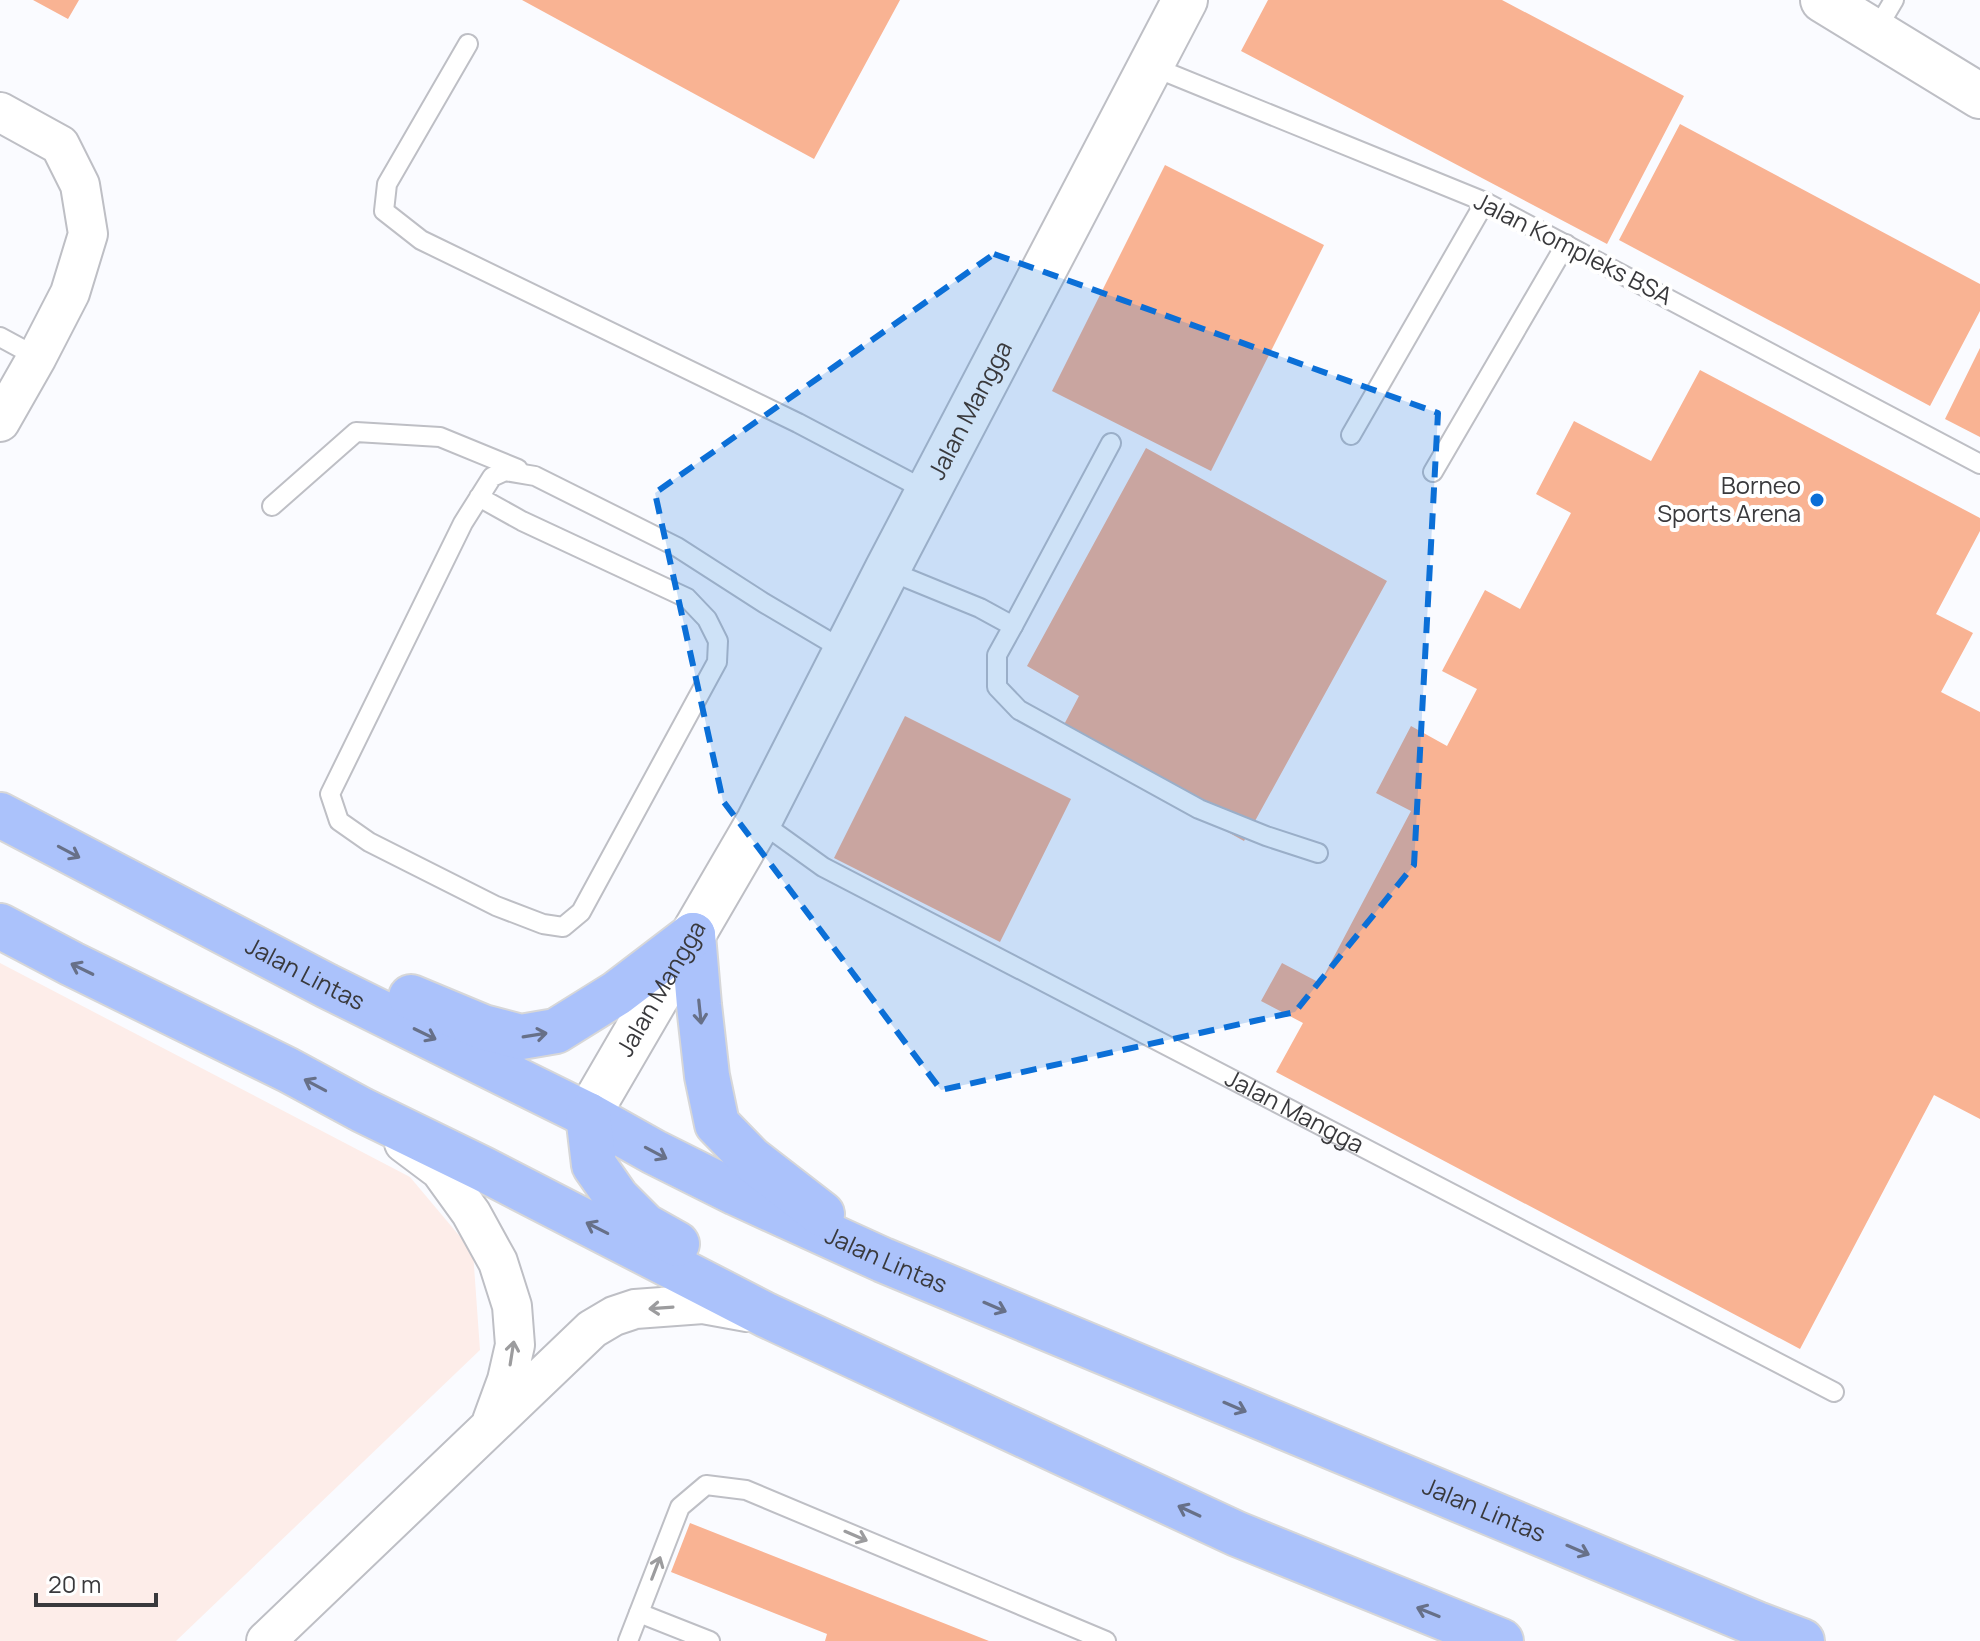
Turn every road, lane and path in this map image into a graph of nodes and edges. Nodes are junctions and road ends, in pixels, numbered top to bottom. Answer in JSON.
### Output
{"nodes":[{"id":1,"x":1185,"y":0,"type":"edge"},
{"id":2,"x":1823,"y":0,"type":"edge"},
{"id":3,"x":1885,"y":16,"type":"edge"},
{"id":4,"x":468,"y":44,"type":"dead end"},
{"id":5,"x":1151,"y":66,"type":"junction"},
{"id":6,"x":1980,"y":96,"type":"edge"},
{"id":7,"x":0,"y":112,"type":"edge"},
{"id":8,"x":1485,"y":202,"type":"junction"},
{"id":9,"x":1566,"y":244,"type":"junction"},
{"id":10,"x":0,"y":337,"type":"edge"},
{"id":11,"x":37,"y":357,"type":"junction"},
{"id":12,"x":0,"y":422,"type":"edge"},
{"id":13,"x":1351,"y":435,"type":"dead end"},
{"id":14,"x":1111,"y":443,"type":"dead end"},
{"id":15,"x":1980,"y":464,"type":"edge"},
{"id":16,"x":1433,"y":472,"type":"dead end"},
{"id":17,"x":535,"y":476,"type":"junction"},
{"id":18,"x":929,"y":492,"type":"junction"},
{"id":19,"x":479,"y":497,"type":"junction"},
{"id":20,"x":272,"y":506,"type":"dead end"},
{"id":21,"x":887,"y":570,"type":"junction"},
{"id":22,"x":1013,"y":626,"type":"junction"},
{"id":23,"x":847,"y":652,"type":"junction"},
{"id":24,"x":0,"y":815,"type":"edge"},
{"id":25,"x":759,"y":821,"type":"junction"},
{"id":26,"x":1318,"y":853,"type":"dead end"},
{"id":27,"x":0,"y":926,"type":"edge"},
{"id":28,"x":693,"y":935,"type":"junction"},
{"id":29,"x":327,"y":986,"type":"junction"},
{"id":30,"x":362,"y":1110,"type":"junction"},
{"id":31,"x":588,"y":1115,"type":"junction"},
{"id":32,"x":883,"y":1260,"type":"junction"},
{"id":33,"x":766,"y":1315,"type":"junction"},
{"id":34,"x":924,"y":1388,"type":"junction"},
{"id":35,"x":1834,"y":1392,"type":"dead end"},
{"id":36,"x":490,"y":1427,"type":"junction"},
{"id":37,"x":639,"y":1613,"type":"junction"},
{"id":38,"x":266,"y":1641,"type":"edge"},
{"id":39,"x":628,"y":1641,"type":"edge"},
{"id":40,"x":710,"y":1641,"type":"edge"},
{"id":41,"x":1106,"y":1641,"type":"edge"},
{"id":42,"x":1501,"y":1641,"type":"edge"},
{"id":43,"x":1802,"y":1641,"type":"edge"}],
"edges":[{"from":1,"to":5,"type":"street","name":"Jalan Mangga"},
{"from":2,"to":3,"type":"street"},
{"from":3,"to":6,"type":"street"},
{"from":4,"to":18,"type":"lane"},
{"from":5,"to":8,"type":"lane","name":"Jalan Kompleks BSA"},
{"from":5,"to":18,"type":"street","name":"Jalan Mangga"},
{"from":7,"to":11,"type":"street"},
{"from":8,"to":9,"type":"lane","name":"Jalan Kompleks BSA"},
{"from":8,"to":13,"type":"lane"},
{"from":9,"to":15,"type":"lane","name":"Jalan Kompleks BSA"},
{"from":9,"to":16,"type":"lane"},
{"from":10,"to":11,"type":"lane"},
{"from":11,"to":12,"type":"street"},
{"from":14,"to":22,"type":"lane"},
{"from":17,"to":19,"type":"lane"},
{"from":17,"to":20,"type":"lane"},
{"from":17,"to":23,"type":"lane"},
{"from":18,"to":21,"type":"street","name":"Jalan Mangga"},
{"from":19,"to":19,"type":"lane"},
{"from":21,"to":22,"type":"lane"},
{"from":21,"to":23,"type":"street","name":"Jalan Mangga"},
{"from":22,"to":26,"type":"lane"},
{"from":23,"to":25,"type":"street","name":"Jalan Mangga"},
{"from":24,"to":29,"type":"highway","name":"Jalan Lintas","one_way":true},
{"from":25,"to":28,"type":"street","name":"Jalan Mangga"},
{"from":25,"to":35,"type":"lane","name":"Jalan Mangga"},
{"from":30,"to":27,"type":"highway","one_way":true},
{"from":29,"to":28,"type":"highway","one_way":true},
{"from":28,"to":31,"type":"street","name":"Jalan Mangga"},
{"from":28,"to":32,"type":"highway","one_way":true},
{"from":29,"to":31,"type":"highway","name":"Jalan Lintas","one_way":true},
{"from":33,"to":30,"type":"highway","one_way":true},
{"from":36,"to":30,"type":"street","one_way":true},
{"from":31,"to":32,"type":"highway","name":"Jalan Lintas","one_way":true},
{"from":31,"to":34,"type":"highway"},
{"from":32,"to":43,"type":"highway","name":"Jalan Lintas","one_way":true},
{"from":33,"to":34,"type":"highway"},
{"from":33,"to":36,"type":"street","one_way":true},
{"from":42,"to":34,"type":"highway","one_way":true},
{"from":36,"to":38,"type":"street"},
{"from":37,"to":39,"type":"lane"},
{"from":37,"to":40,"type":"lane"},
{"from":37,"to":41,"type":"lane","one_way":true}]}
